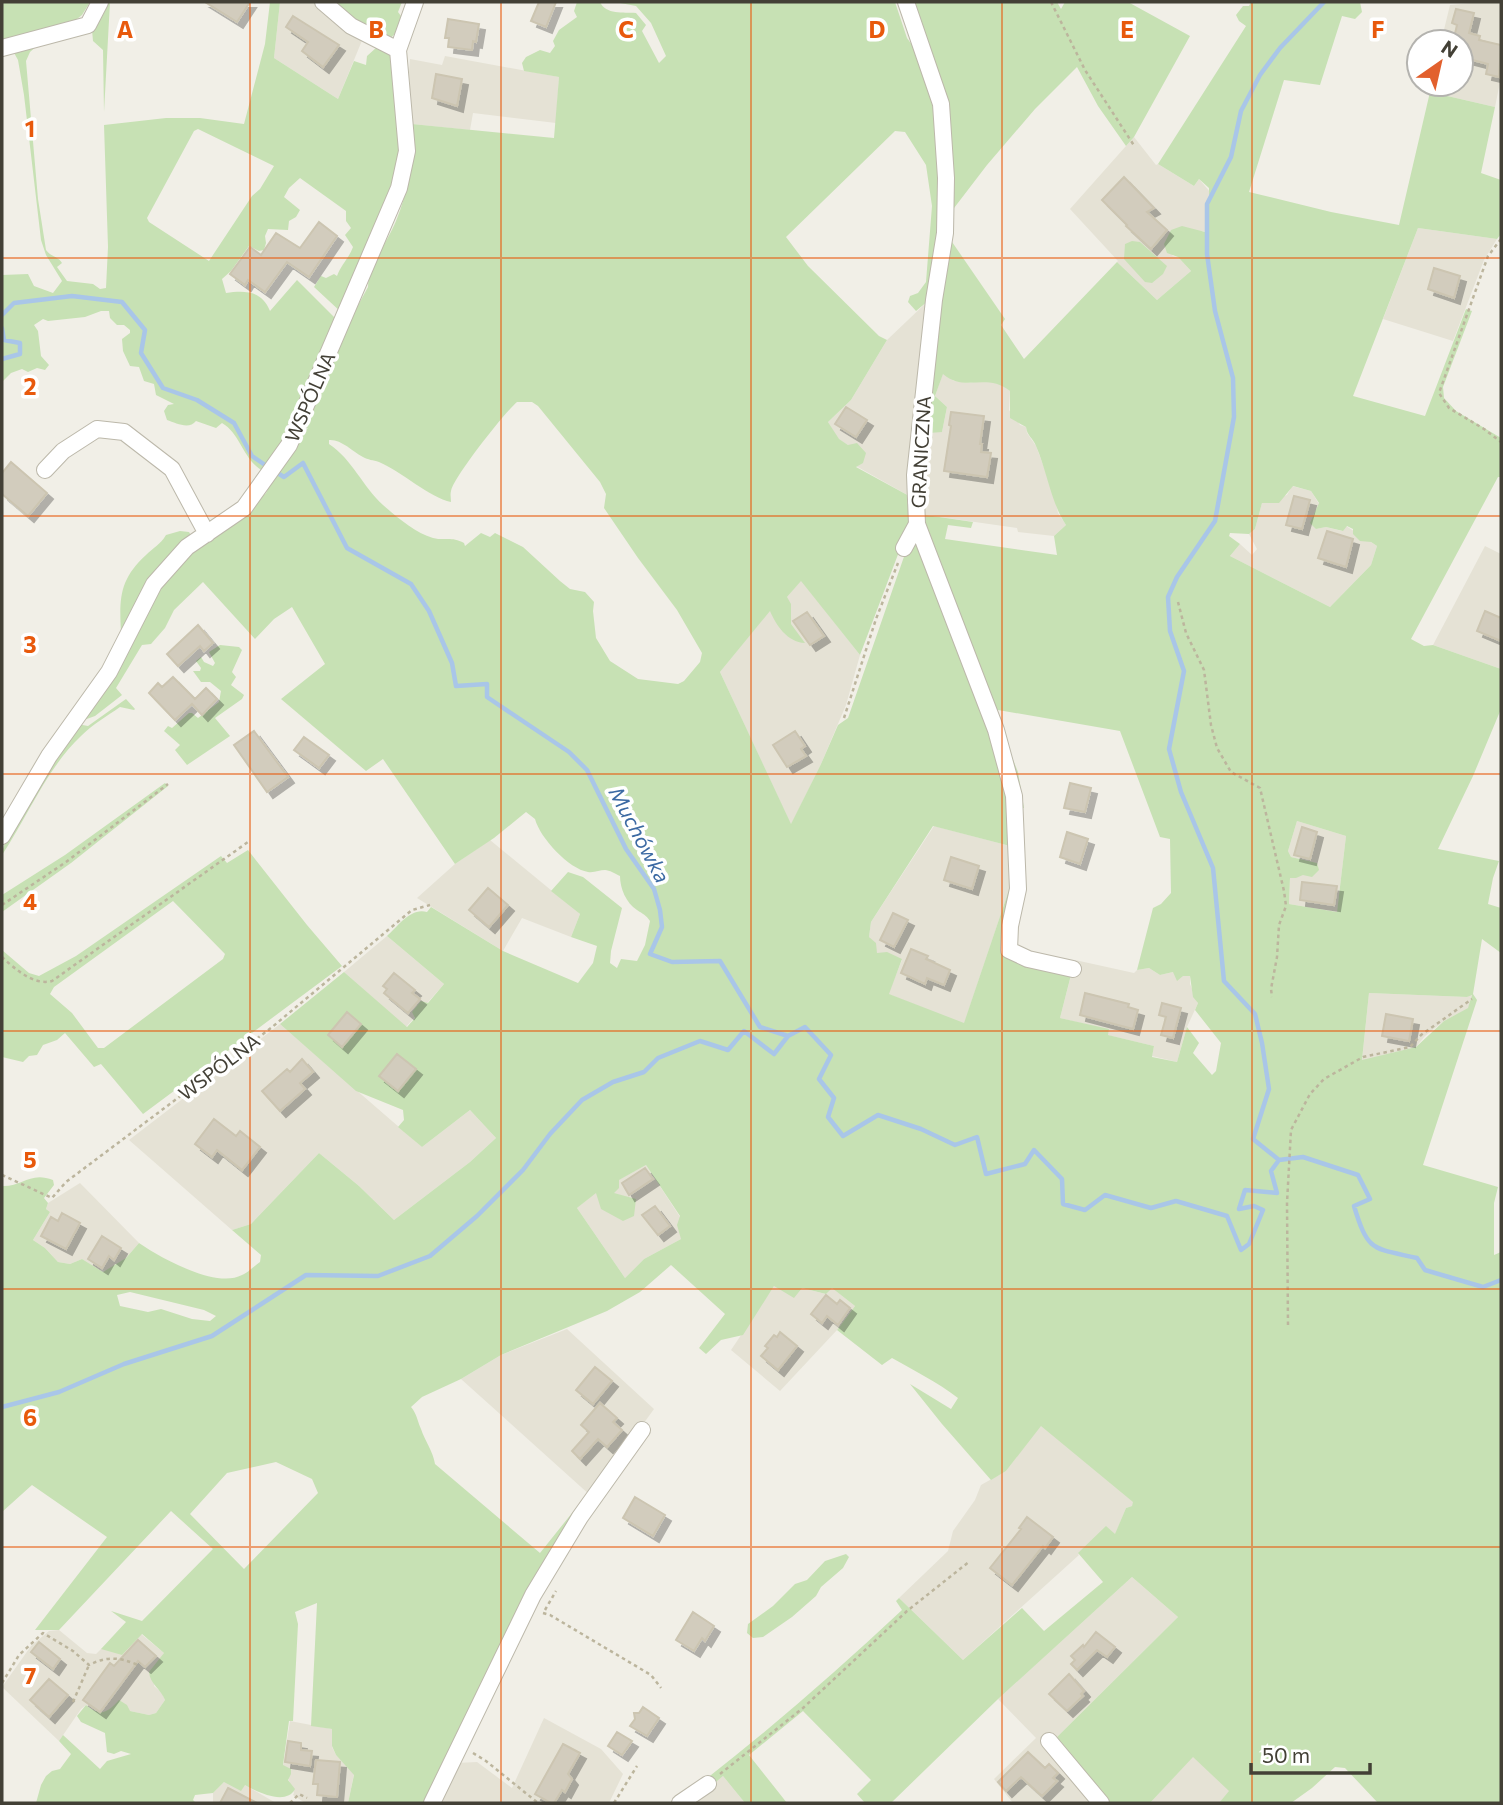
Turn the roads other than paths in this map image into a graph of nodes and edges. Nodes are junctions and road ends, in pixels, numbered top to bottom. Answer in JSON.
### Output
{"nodes":[{"id":1,"x":100,"y":2,"type":"edge"},
{"id":2,"x":323,"y":2,"type":"edge"},
{"id":3,"x":415,"y":2,"type":"edge"},
{"id":4,"x":906,"y":2,"type":"edge"},
{"id":5,"x":2,"y":48,"type":"edge"},
{"id":6,"x":398,"y":50,"type":"junction"},
{"id":7,"x":45,"y":470,"type":"dead end"},
{"id":8,"x":917,"y":524,"type":"junction"},
{"id":9,"x":207,"y":534,"type":"junction"},
{"id":10,"x":904,"y":548,"type":"road end"},
{"id":11,"x":2,"y":835,"type":"edge"},
{"id":12,"x":1073,"y":969,"type":"dead end"},
{"id":13,"x":642,"y":1430,"type":"dead end"},
{"id":14,"x":1049,"y":1741,"type":"dead end"},
{"id":15,"x":708,"y":1784,"type":"road end"},
{"id":16,"x":432,"y":1803,"type":"edge"},
{"id":17,"x":680,"y":1803,"type":"edge"},
{"id":18,"x":1101,"y":1803,"type":"edge"}],
"edges":[{"from":1,"to":5,"type":"street"},
{"from":2,"to":6,"type":"street"},
{"from":3,"to":6,"type":"street","name":"WSPÓLNA"},
{"from":4,"to":8,"type":"street","name":"GRANICZNA"},
{"from":6,"to":9,"type":"street","name":"WSPÓLNA"},
{"from":7,"to":9,"type":"street"},
{"from":8,"to":10,"type":"street"},
{"from":8,"to":12,"type":"street","name":"GRANICZNA"},
{"from":9,"to":11,"type":"street","name":"WSPÓLNA"},
{"from":13,"to":16,"type":"street"},
{"from":14,"to":18,"type":"street"},
{"from":15,"to":17,"type":"street"}]}
